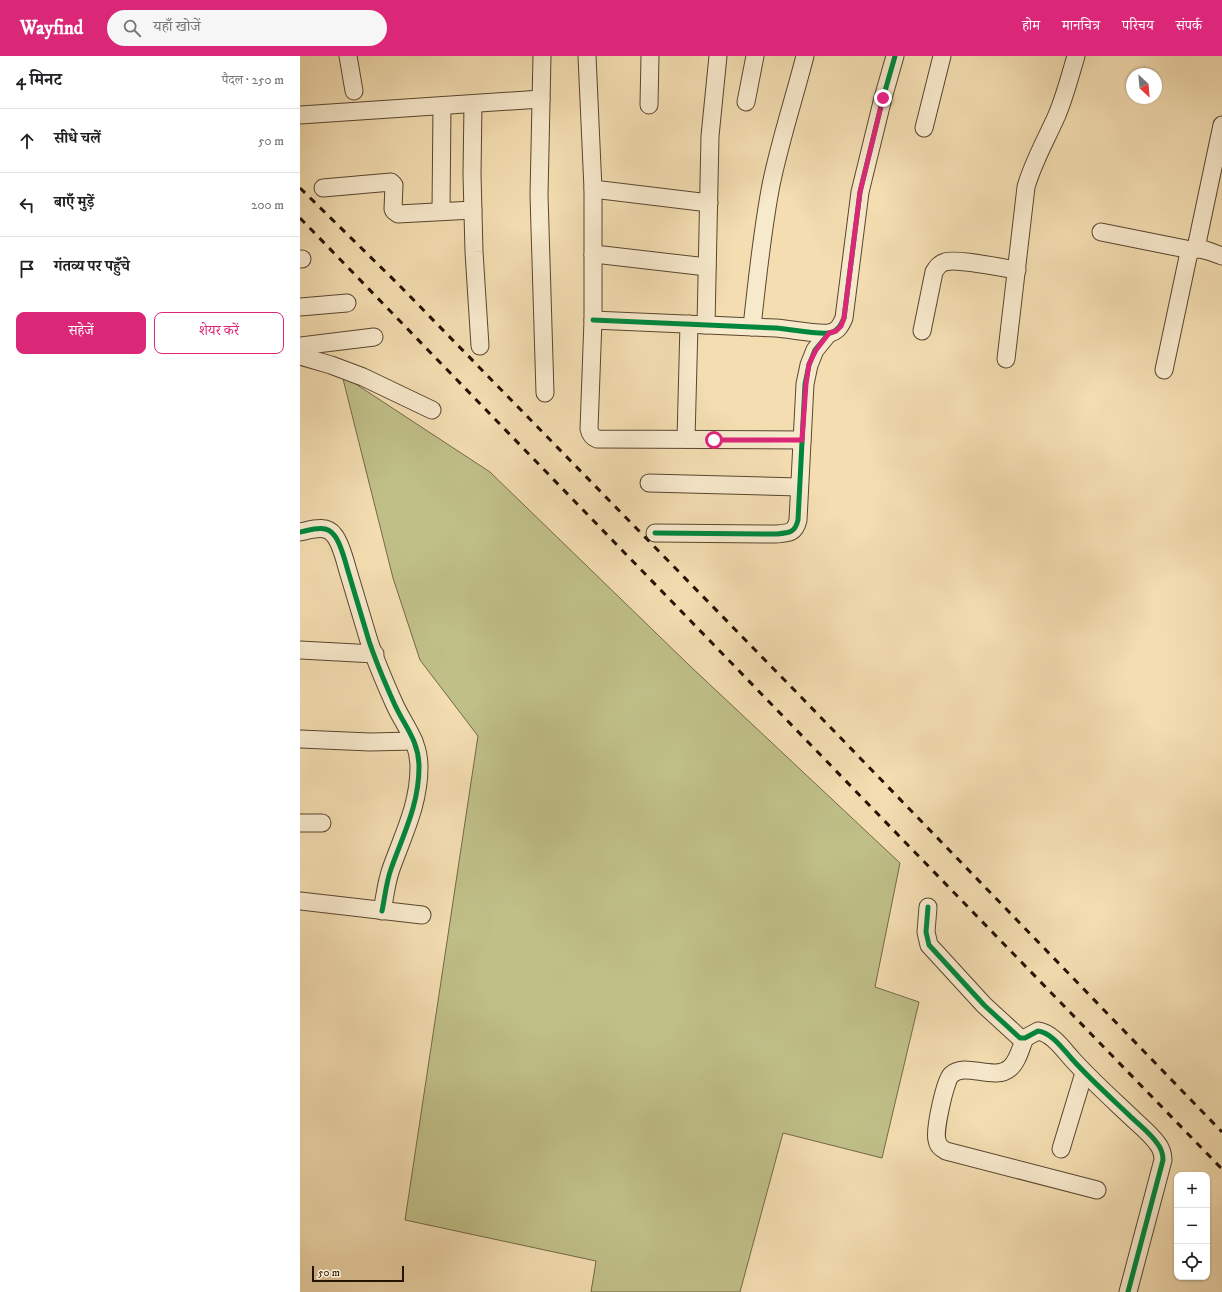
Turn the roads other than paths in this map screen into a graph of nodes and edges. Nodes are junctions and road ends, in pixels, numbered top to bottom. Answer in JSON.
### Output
{"nodes":[{"id":1,"x":348,"y":56,"type":"edge"},
{"id":2,"x":542,"y":56,"type":"edge"},
{"id":3,"x":587,"y":56,"type":"edge"},
{"id":4,"x":650,"y":56,"type":"edge"},
{"id":5,"x":718,"y":56,"type":"edge"},
{"id":6,"x":755,"y":56,"type":"edge"},
{"id":7,"x":805,"y":56,"type":"edge"},
{"id":8,"x":895,"y":56,"type":"edge"},
{"id":9,"x":942,"y":56,"type":"edge"},
{"id":10,"x":1076,"y":56,"type":"edge"},
{"id":11,"x":354,"y":92,"type":"dead end"},
{"id":12,"x":541,"y":100,"type":"junction"},
{"id":13,"x":746,"y":102,"type":"dead end"},
{"id":14,"x":473,"y":104,"type":"junction"},
{"id":15,"x":649,"y":105,"type":"dead end"},
{"id":16,"x":442,"y":106,"type":"junction"},
{"id":17,"x":300,"y":115,"type":"edge"},
{"id":18,"x":1222,"y":125,"type":"edge"},
{"id":19,"x":924,"y":128,"type":"dead end"},
{"id":20,"x":323,"y":188,"type":"dead end"},
{"id":21,"x":593,"y":190,"type":"junction"},
{"id":22,"x":709,"y":203,"type":"junction"},
{"id":23,"x":473,"y":210,"type":"junction"},
{"id":24,"x":441,"y":212,"type":"junction"},
{"id":25,"x":1101,"y":232,"type":"dead end"},
{"id":26,"x":1193,"y":249,"type":"junction"},
{"id":27,"x":593,"y":255,"type":"junction"},
{"id":28,"x":1222,"y":256,"type":"edge"},
{"id":29,"x":707,"y":267,"type":"junction"},
{"id":30,"x":1016,"y":270,"type":"junction"},
{"id":31,"x":347,"y":303,"type":"dead end"},
{"id":32,"x":300,"y":307,"type":"edge"},
{"id":33,"x":593,"y":320,"type":"junction"},
{"id":34,"x":689,"y":324,"type":"junction"},
{"id":35,"x":706,"y":325,"type":"junction"},
{"id":36,"x":752,"y":327,"type":"junction"},
{"id":37,"x":922,"y":331,"type":"dead end"},
{"id":38,"x":829,"y":333,"type":"junction"},
{"id":39,"x":374,"y":338,"type":"dead end"},
{"id":40,"x":300,"y":346,"type":"edge"},
{"id":41,"x":480,"y":346,"type":"dead end"},
{"id":42,"x":300,"y":356,"type":"edge"},
{"id":43,"x":1006,"y":359,"type":"dead end"},
{"id":44,"x":1164,"y":370,"type":"dead end"},
{"id":45,"x":545,"y":393,"type":"dead end"},
{"id":46,"x":432,"y":410,"type":"dead end"},
{"id":47,"x":686,"y":440,"type":"junction"},
{"id":48,"x":802,"y":440,"type":"junction"},
{"id":49,"x":649,"y":483,"type":"dead end"},
{"id":50,"x":800,"y":488,"type":"junction"},
{"id":51,"x":300,"y":532,"type":"edge"},
{"id":52,"x":655,"y":533,"type":"dead end"},
{"id":53,"x":300,"y":650,"type":"edge"},
{"id":54,"x":374,"y":654,"type":"junction"},
{"id":55,"x":300,"y":739,"type":"edge"},
{"id":56,"x":414,"y":741,"type":"junction"},
{"id":57,"x":300,"y":823,"type":"edge"},
{"id":58,"x":322,"y":823,"type":"dead end"},
{"id":59,"x":300,"y":901,"type":"edge"},
{"id":60,"x":928,"y":907,"type":"dead end"},
{"id":61,"x":382,"y":911,"type":"junction"},
{"id":62,"x":422,"y":915,"type":"dead end"},
{"id":63,"x":1025,"y":1038,"type":"junction"},
{"id":64,"x":1084,"y":1072,"type":"junction"},
{"id":65,"x":1062,"y":1149,"type":"dead end"},
{"id":66,"x":1097,"y":1190,"type":"dead end"},
{"id":67,"x":1128,"y":1292,"type":"edge"}],
"edges":[{"from":1,"to":11,"type":"street"},
{"from":2,"to":12,"type":"street"},
{"from":3,"to":21,"type":"street"},
{"from":4,"to":15,"type":"street"},
{"from":5,"to":22,"type":"street"},
{"from":6,"to":13,"type":"street"},
{"from":7,"to":36,"type":"street"},
{"from":8,"to":38,"type":"street"},
{"from":9,"to":19,"type":"street"},
{"from":10,"to":30,"type":"street"},
{"from":12,"to":14,"type":"street"},
{"from":12,"to":45,"type":"street"},
{"from":14,"to":16,"type":"street"},
{"from":14,"to":23,"type":"street"},
{"from":16,"to":17,"type":"street"},
{"from":16,"to":24,"type":"street"},
{"from":18,"to":26,"type":"street"},
{"from":20,"to":24,"type":"street"},
{"from":21,"to":22,"type":"street"},
{"from":21,"to":27,"type":"street"},
{"from":22,"to":29,"type":"street"},
{"from":23,"to":24,"type":"street"},
{"from":23,"to":41,"type":"street"},
{"from":25,"to":26,"type":"street"},
{"from":26,"to":28,"type":"street"},
{"from":26,"to":44,"type":"street"},
{"from":27,"to":29,"type":"street"},
{"from":27,"to":33,"type":"street"},
{"from":29,"to":35,"type":"street"},
{"from":30,"to":37,"type":"street"},
{"from":30,"to":43,"type":"street"},
{"from":31,"to":32,"type":"street"},
{"from":33,"to":34,"type":"street"},
{"from":33,"to":47,"type":"street"},
{"from":34,"to":35,"type":"street"},
{"from":34,"to":47,"type":"street"},
{"from":35,"to":36,"type":"street"},
{"from":36,"to":38,"type":"street"},
{"from":38,"to":48,"type":"street"},
{"from":39,"to":40,"type":"street"},
{"from":42,"to":46,"type":"street"},
{"from":47,"to":48,"type":"street"},
{"from":48,"to":50,"type":"street"},
{"from":49,"to":50,"type":"street"},
{"from":50,"to":52,"type":"street"},
{"from":51,"to":54,"type":"street"},
{"from":53,"to":54,"type":"street"},
{"from":54,"to":56,"type":"street"},
{"from":55,"to":56,"type":"street"},
{"from":56,"to":61,"type":"street"},
{"from":57,"to":58,"type":"street"},
{"from":59,"to":61,"type":"street"},
{"from":60,"to":63,"type":"street"},
{"from":61,"to":62,"type":"street"},
{"from":63,"to":64,"type":"street"},
{"from":63,"to":66,"type":"street"},
{"from":64,"to":65,"type":"street"},
{"from":64,"to":67,"type":"street"}]}
